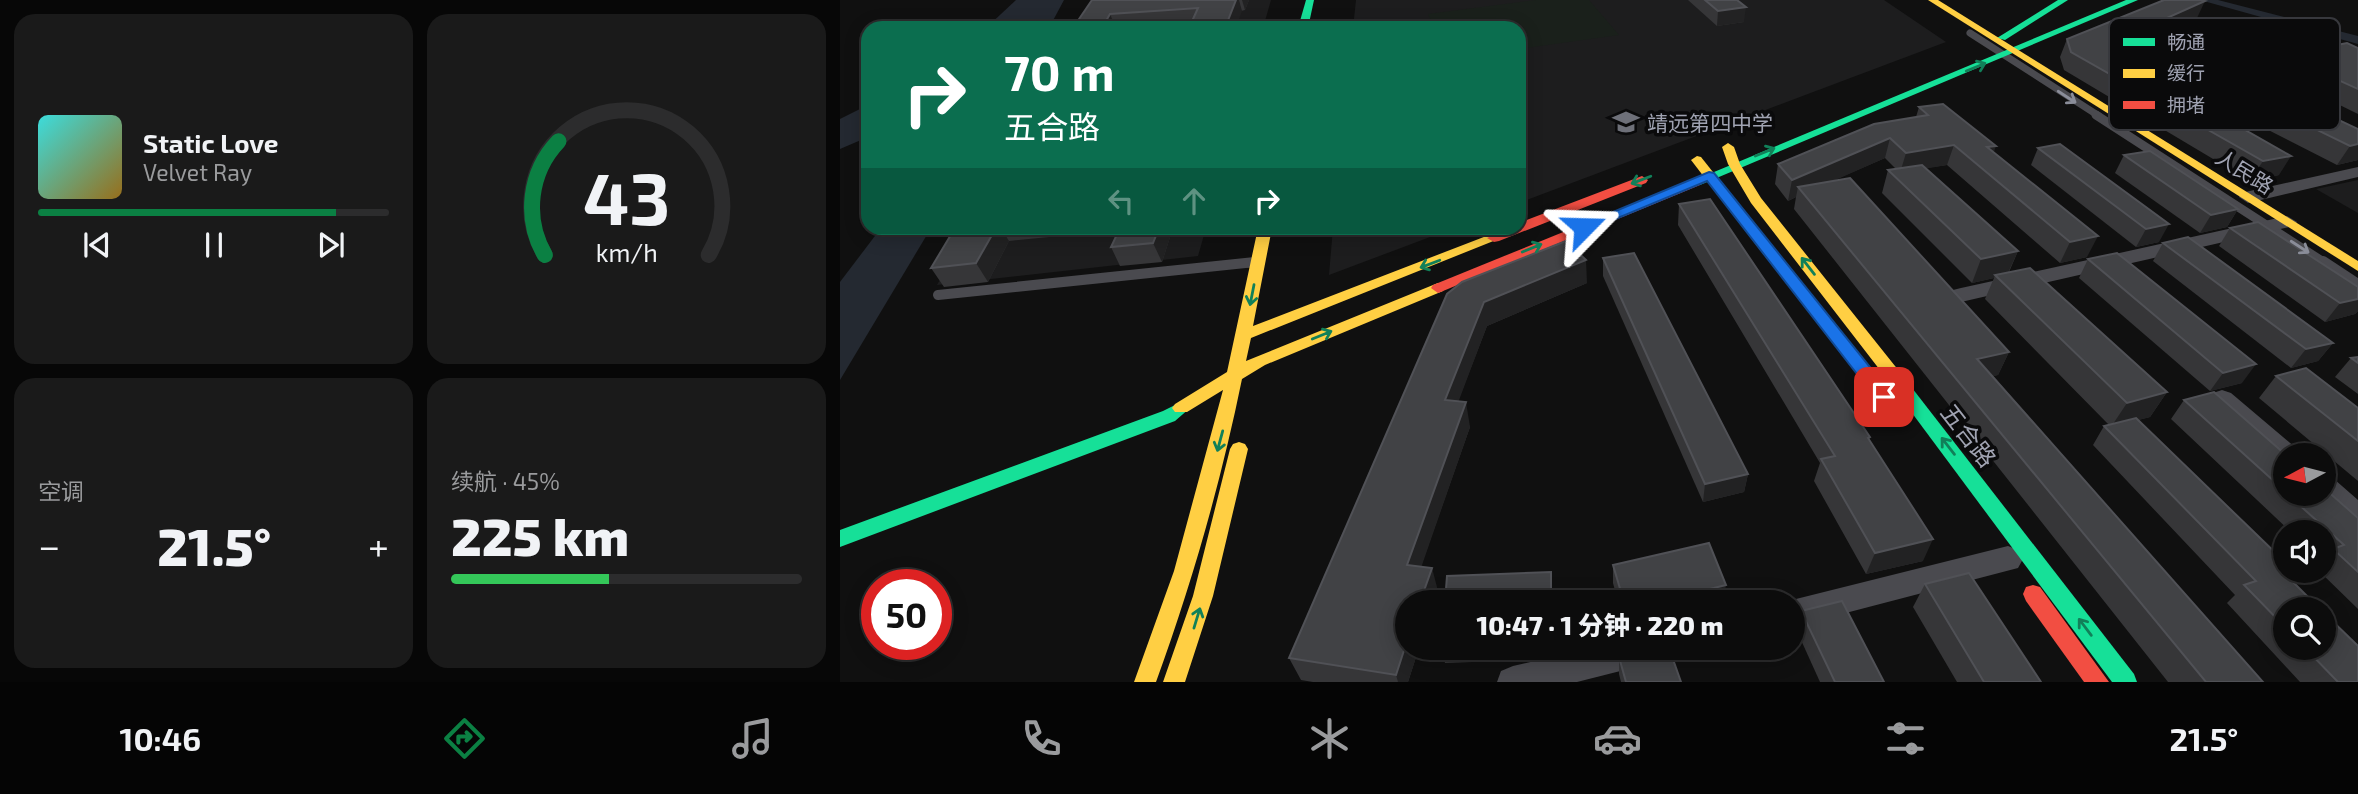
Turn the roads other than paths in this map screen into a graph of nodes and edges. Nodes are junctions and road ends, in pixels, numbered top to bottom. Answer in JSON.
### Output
{"nodes":[{"id":1,"x":1310,"y":0,"type":"edge"},
{"id":2,"x":1324,"y":0,"type":"edge"},
{"id":3,"x":1932,"y":0,"type":"edge"},
{"id":4,"x":1961,"y":0,"type":"edge"},
{"id":5,"x":2064,"y":0,"type":"edge"},
{"id":6,"x":2127,"y":1,"type":"edge"},
{"id":7,"x":1305,"y":21,"type":"edge"},
{"id":8,"x":1320,"y":21,"type":"edge"},
{"id":9,"x":2014,"y":32,"type":"junction"},
{"id":10,"x":1970,"y":33,"type":"dead end"},
{"id":11,"x":1992,"y":43,"type":"junction"},
{"id":12,"x":2032,"y":43,"type":"junction"},
{"id":13,"x":2009,"y":54,"type":"junction"},
{"id":14,"x":1909,"y":76,"type":"dead end"},
{"id":15,"x":2109,"y":105,"type":"edge"},
{"id":16,"x":2109,"y":112,"type":"edge"},
{"id":17,"x":2109,"y":117,"type":"edge"},
{"id":18,"x":2129,"y":130,"type":"edge"},
{"id":19,"x":2140,"y":130,"type":"edge"},
{"id":20,"x":2149,"y":130,"type":"edge"},
{"id":21,"x":1734,"y":164,"type":"junction"},
{"id":22,"x":2358,"y":172,"type":"edge"},
{"id":23,"x":1658,"y":174,"type":"dead end"},
{"id":24,"x":1709,"y":176,"type":"junction"},
{"id":25,"x":2253,"y":196,"type":"junction"},
{"id":26,"x":2288,"y":201,"type":"dead end"},
{"id":27,"x":2278,"y":224,"type":"junction"},
{"id":28,"x":1526,"y":226,"type":"edge"},
{"id":29,"x":1264,"y":235,"type":"edge"},
{"id":30,"x":1503,"y":235,"type":"edge"},
{"id":31,"x":1258,"y":262,"type":"junction"},
{"id":32,"x":2358,"y":267,"type":"edge"},
{"id":33,"x":1786,"y":273,"type":"dead end"},
{"id":34,"x":2358,"y":284,"type":"edge"},
{"id":35,"x":938,"y":295,"type":"dead end"},
{"id":36,"x":1961,"y":295,"type":"edge"},
{"id":37,"x":1269,"y":303,"type":"dead end"},
{"id":38,"x":1264,"y":329,"type":"junction"},
{"id":39,"x":1244,"y":335,"type":"junction"},
{"id":40,"x":1259,"y":361,"type":"junction"},
{"id":41,"x":1237,"y":375,"type":"junction"},
{"id":42,"x":1253,"y":388,"type":"dead end"},
{"id":43,"x":2222,"y":399,"type":"edge"},
{"id":44,"x":1244,"y":428,"type":"dead end"},
{"id":45,"x":2273,"y":443,"type":"edge"},
{"id":46,"x":2336,"y":497,"type":"edge"},
{"id":47,"x":2358,"y":516,"type":"edge"},
{"id":48,"x":840,"y":539,"type":"edge"},
{"id":49,"x":2012,"y":565,"type":"joint"},
{"id":50,"x":1805,"y":610,"type":"edge"},
{"id":51,"x":1603,"y":660,"type":"edge"},
{"id":52,"x":1145,"y":682,"type":"edge"},
{"id":53,"x":1174,"y":682,"type":"edge"},
{"id":54,"x":1513,"y":682,"type":"edge"},
{"id":55,"x":2098,"y":682,"type":"edge"},
{"id":56,"x":2126,"y":682,"type":"edge"}],
"edges":[{"from":1,"to":7,"type":"main road"},
{"from":2,"to":8,"type":"main road"},
{"from":3,"to":11,"type":"main road","name":"人民路"},
{"from":4,"to":9,"type":"main road","name":"人民路"},
{"from":5,"to":9,"type":"main road"},
{"from":6,"to":12,"type":"main road"},
{"from":9,"to":11,"type":"main road"},
{"from":9,"to":12,"type":"main road","name":"人民路"},
{"from":10,"to":11,"type":"lane"},
{"from":11,"to":13,"type":"main road","name":"人民路"},
{"from":11,"to":14,"type":"main road"},
{"from":12,"to":13,"type":"main road"},
{"from":12,"to":15,"type":"main road","name":"人民路"},
{"from":13,"to":16,"type":"main road","name":"人民路"},
{"from":13,"to":17,"type":"lane","one_way":true},
{"from":21,"to":13,"type":"main road","one_way":true},
{"from":18,"to":27,"type":"lane","one_way":true},
{"from":19,"to":25,"type":"main road","name":"人民路"},
{"from":20,"to":25,"type":"main road","name":"人民路"},
{"from":21,"to":24,"type":"main road"},
{"from":21,"to":24,"type":"main road","name":"五合路"},
{"from":56,"to":21,"type":"main road","name":"五合路","one_way":true},
{"from":22,"to":25,"type":"street"},
{"from":23,"to":28,"type":"main road","one_way":true},
{"from":24,"to":33,"type":"main road"},
{"from":40,"to":24,"type":"main road","one_way":true},
{"from":25,"to":26,"type":"main road","name":"人民路"},
{"from":25,"to":27,"type":"main road","name":"人民路"},
{"from":27,"to":32,"type":"main road","name":"人民路"},
{"from":27,"to":34,"type":"lane","one_way":true},
{"from":27,"to":36,"type":"street"},
{"from":29,"to":31,"type":"main road"},
{"from":30,"to":38,"type":"main road","one_way":true},
{"from":31,"to":35,"type":"lane"},
{"from":31,"to":39,"type":"main road","one_way":true},
{"from":37,"to":38,"type":"main road"},
{"from":38,"to":39,"type":"main road"},
{"from":38,"to":40,"type":"main road"},
{"from":39,"to":41,"type":"main road"},
{"from":40,"to":41,"type":"main road"},
{"from":40,"to":42,"type":"main road"},
{"from":41,"to":48,"type":"main road"},
{"from":41,"to":52,"type":"main road","one_way":true},
{"from":43,"to":45,"type":"street"},
{"from":53,"to":44,"type":"main road","one_way":true},
{"from":46,"to":47,"type":"street"},
{"from":49,"to":50,"type":"street"},
{"from":49,"to":55,"type":"main road"},
{"from":51,"to":54,"type":"street"}]}
